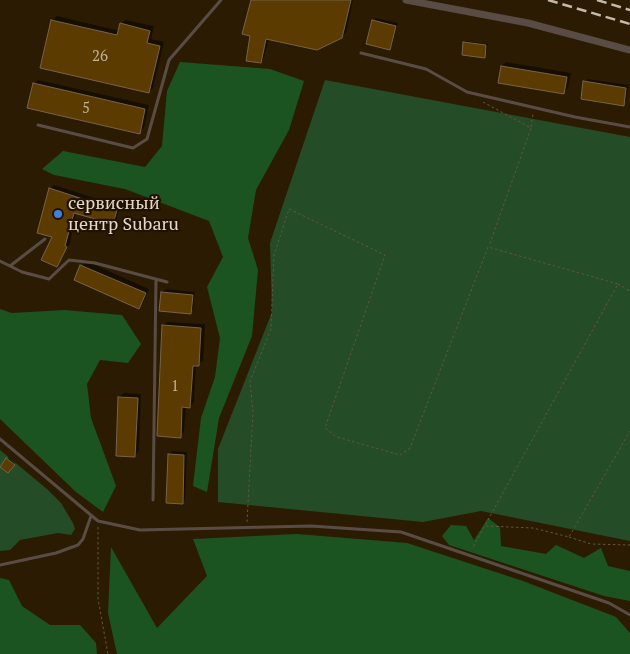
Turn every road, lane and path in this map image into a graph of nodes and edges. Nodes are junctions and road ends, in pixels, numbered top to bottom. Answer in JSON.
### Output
{"nodes":[{"id":1,"x":222,"y":0,"type":"edge"},
{"id":2,"x":406,"y":0,"type":"edge"},
{"id":3,"x":630,"y":50,"type":"edge"},
{"id":4,"x":361,"y":53,"type":"dead end"},
{"id":5,"x":483,"y":102,"type":"dead end"},
{"id":6,"x":534,"y":108,"type":"junction"},
{"id":7,"x":38,"y":125,"type":"dead end"},
{"id":8,"x":630,"y":127,"type":"edge"},
{"id":9,"x":531,"y":128,"type":"junction"},
{"id":10,"x":45,"y":239,"type":"dead end"},
{"id":11,"x":488,"y":247,"type":"junction"},
{"id":12,"x":0,"y":261,"type":"edge"},
{"id":13,"x":10,"y":266,"type":"junction"},
{"id":14,"x":156,"y":279,"type":"junction"},
{"id":15,"x":167,"y":282,"type":"dead end"},
{"id":16,"x":618,"y":284,"type":"junction"},
{"id":17,"x":630,"y":291,"type":"edge"},
{"id":18,"x":630,"y":431,"type":"edge"},
{"id":19,"x":0,"y":439,"type":"edge"},
{"id":20,"x":153,"y":500,"type":"dead end"},
{"id":21,"x":92,"y":516,"type":"junction"},
{"id":22,"x":98,"y":521,"type":"junction"},
{"id":23,"x":484,"y":526,"type":"junction"},
{"id":24,"x":247,"y":528,"type":"junction"},
{"id":25,"x":569,"y":537,"type":"junction"},
{"id":26,"x":630,"y":545,"type":"edge"},
{"id":27,"x":469,"y":555,"type":"junction"},
{"id":28,"x":0,"y":565,"type":"edge"},
{"id":29,"x":630,"y":615,"type":"edge"},
{"id":30,"x":108,"y":654,"type":"edge"}],
"edges":[{"from":1,"to":7,"type":"lane"},
{"from":2,"to":3,"type":"street"},
{"from":4,"to":6,"type":"lane"},
{"from":5,"to":9,"type":"path"},
{"from":6,"to":8,"type":"lane"},
{"from":6,"to":9,"type":"path"},
{"from":9,"to":11,"type":"path"},
{"from":10,"to":13,"type":"lane"},
{"from":11,"to":16,"type":"path"},
{"from":11,"to":24,"type":"path"},
{"from":12,"to":13,"type":"lane"},
{"from":13,"to":14,"type":"lane"},
{"from":14,"to":15,"type":"lane"},
{"from":14,"to":20,"type":"lane"},
{"from":16,"to":17,"type":"path"},
{"from":16,"to":23,"type":"path"},
{"from":18,"to":25,"type":"path"},
{"from":19,"to":21,"type":"lane"},
{"from":21,"to":22,"type":"lane"},
{"from":21,"to":28,"type":"lane"},
{"from":22,"to":24,"type":"lane"},
{"from":22,"to":30,"type":"path"},
{"from":23,"to":25,"type":"path"},
{"from":23,"to":27,"type":"path"},
{"from":24,"to":27,"type":"lane"},
{"from":25,"to":26,"type":"path"},
{"from":27,"to":29,"type":"lane"}]}
